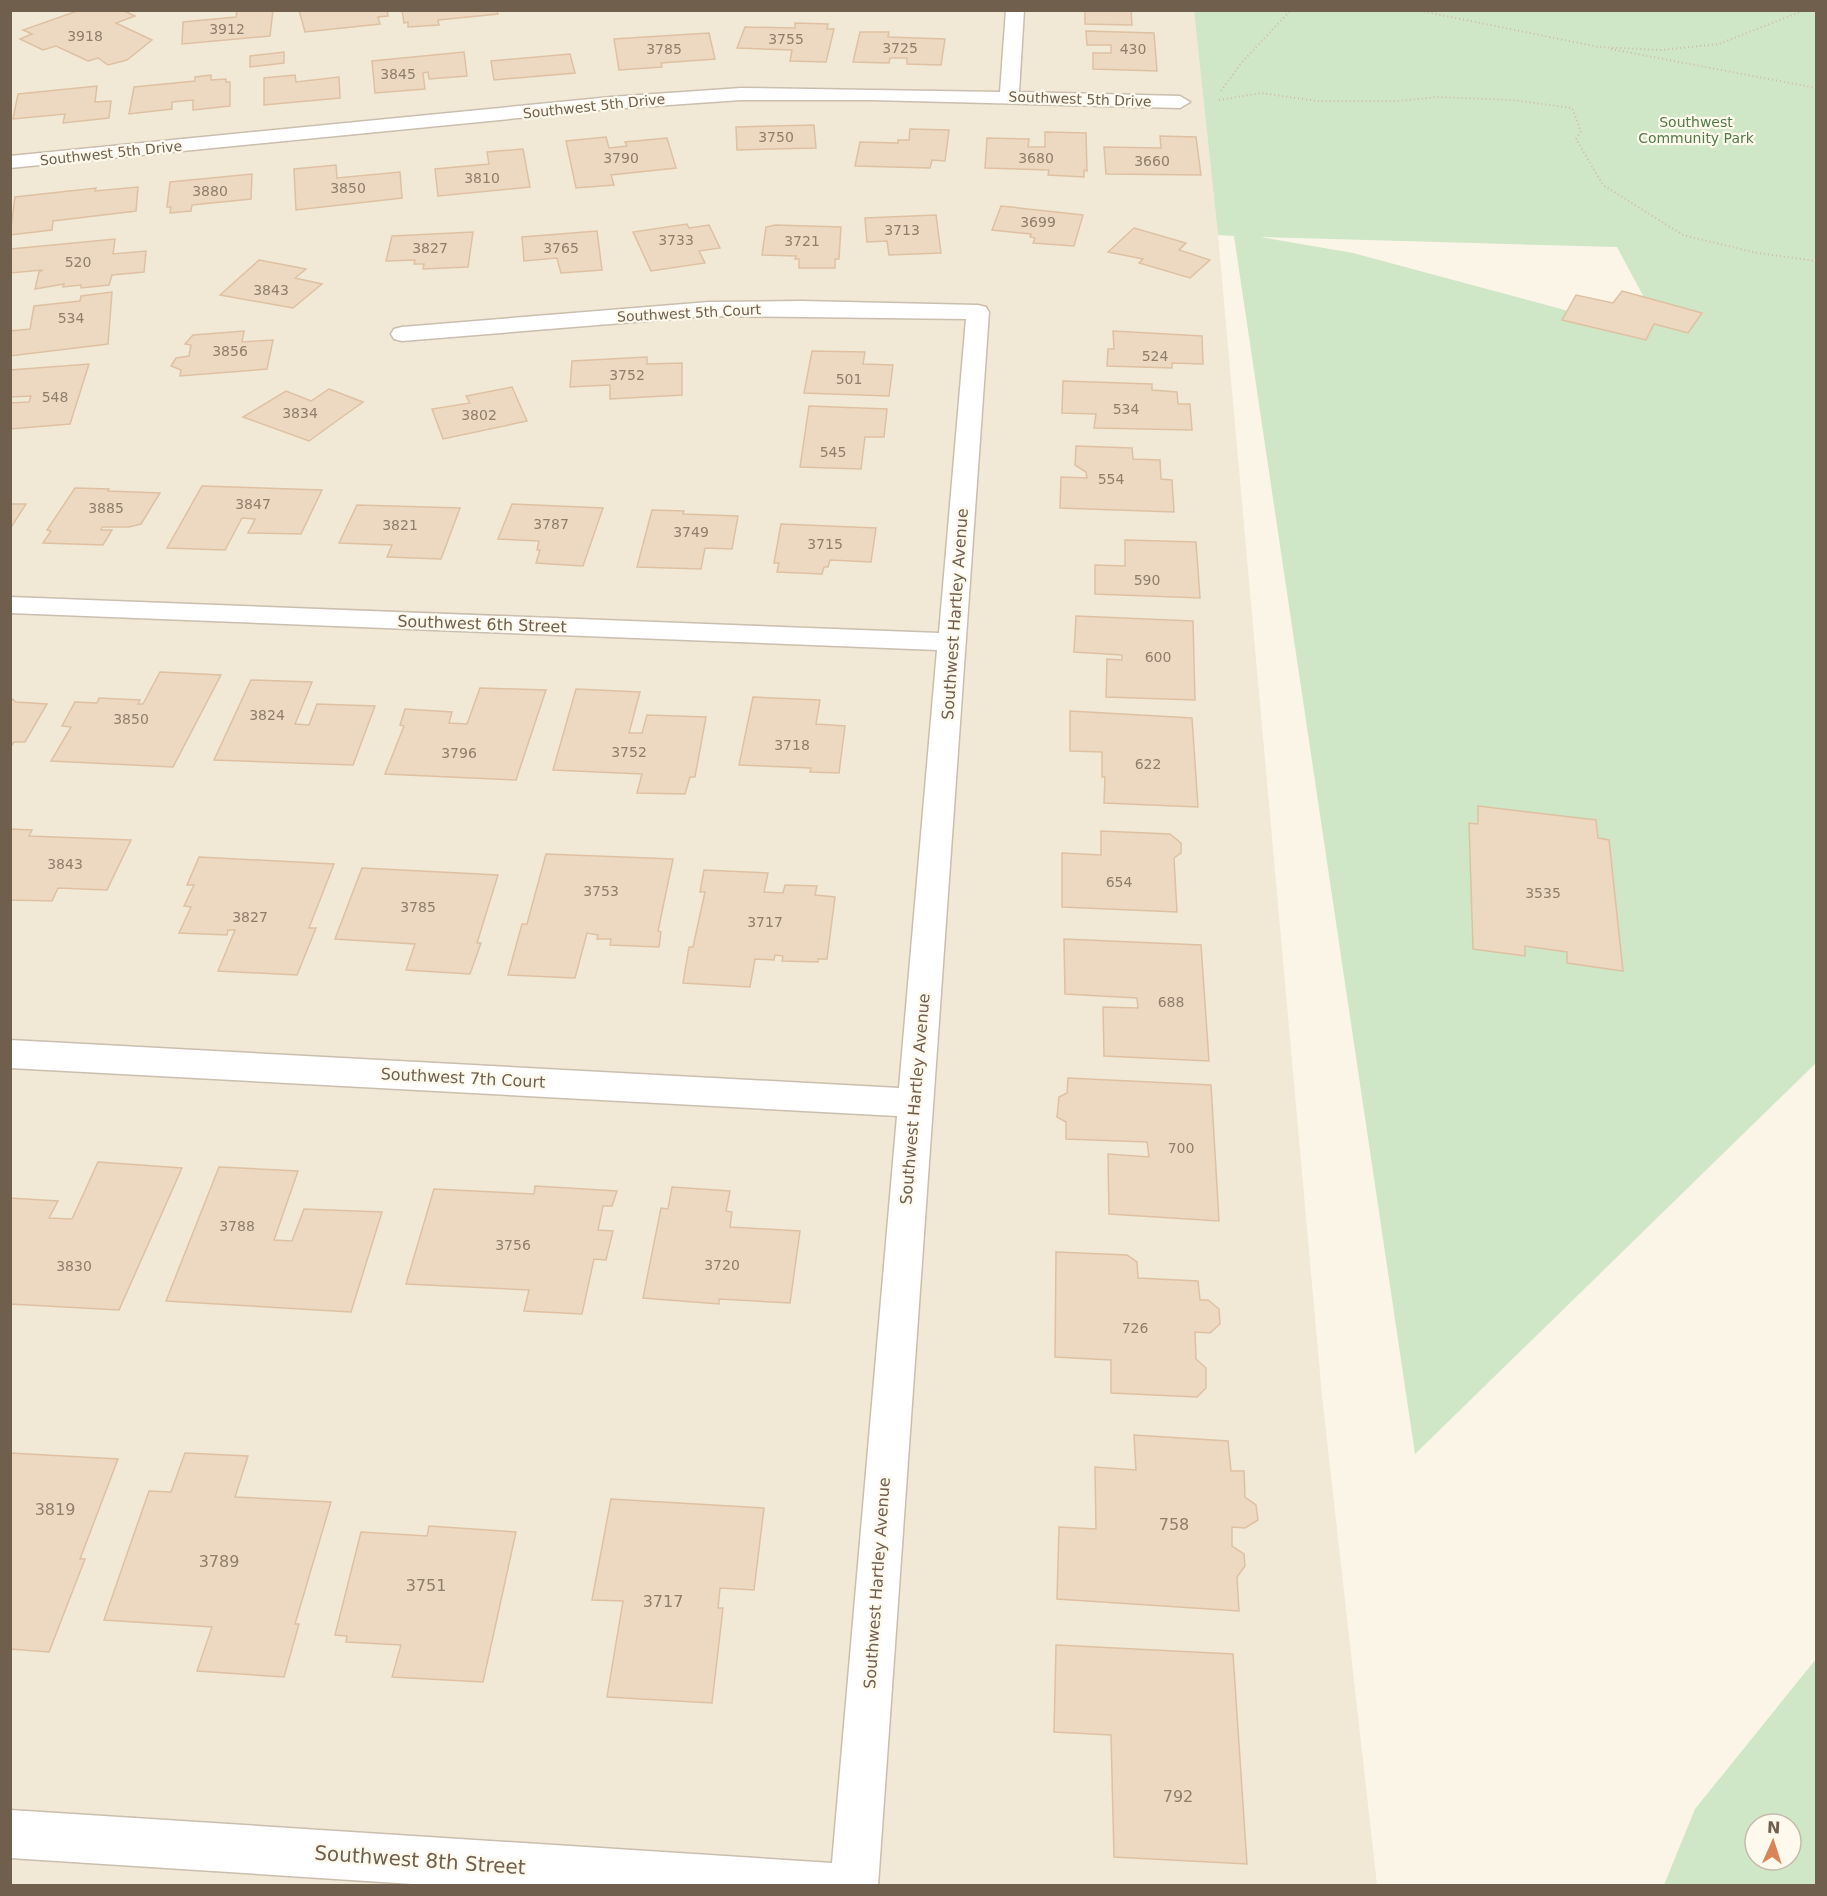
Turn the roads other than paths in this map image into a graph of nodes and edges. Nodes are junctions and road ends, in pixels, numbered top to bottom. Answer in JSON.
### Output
{"nodes":[{"id":1,"x":1015,"y":10,"type":"edge"},
{"id":2,"x":1009,"y":97,"type":"junction"},
{"id":3,"x":1180,"y":102,"type":"dead end"},
{"id":4,"x":10,"y":162,"type":"edge"},
{"id":5,"x":978,"y":312,"type":"joint"},
{"id":6,"x":402,"y":334,"type":"dead end"},
{"id":7,"x":10,"y":605,"type":"edge"},
{"id":8,"x":953,"y":642,"type":"junction"},
{"id":9,"x":10,"y":1054,"type":"edge"},
{"id":10,"x":915,"y":1103,"type":"junction"},
{"id":11,"x":10,"y":1834,"type":"edge"},
{"id":12,"x":830,"y":1886,"type":"edge"},
{"id":13,"x":854,"y":1886,"type":"edge"}],
"edges":[{"from":1,"to":2,"type":"street"},
{"from":2,"to":3,"type":"street","name":"Southwest 5th Drive"},
{"from":2,"to":4,"type":"street","name":"Southwest 5th Drive"},
{"from":5,"to":6,"type":"street","name":"Southwest 5th Court"},
{"from":5,"to":8,"type":"street","name":"Southwest Hartley Avenue"},
{"from":7,"to":8,"type":"street","name":"Southwest 6th Street"},
{"from":8,"to":10,"type":"street","name":"Southwest Hartley Avenue"},
{"from":9,"to":10,"type":"street","name":"Southwest 7th Court"},
{"from":10,"to":13,"type":"street","name":"Southwest Hartley Avenue"},
{"from":11,"to":12,"type":"street","name":"Southwest 8th Street"}]}
